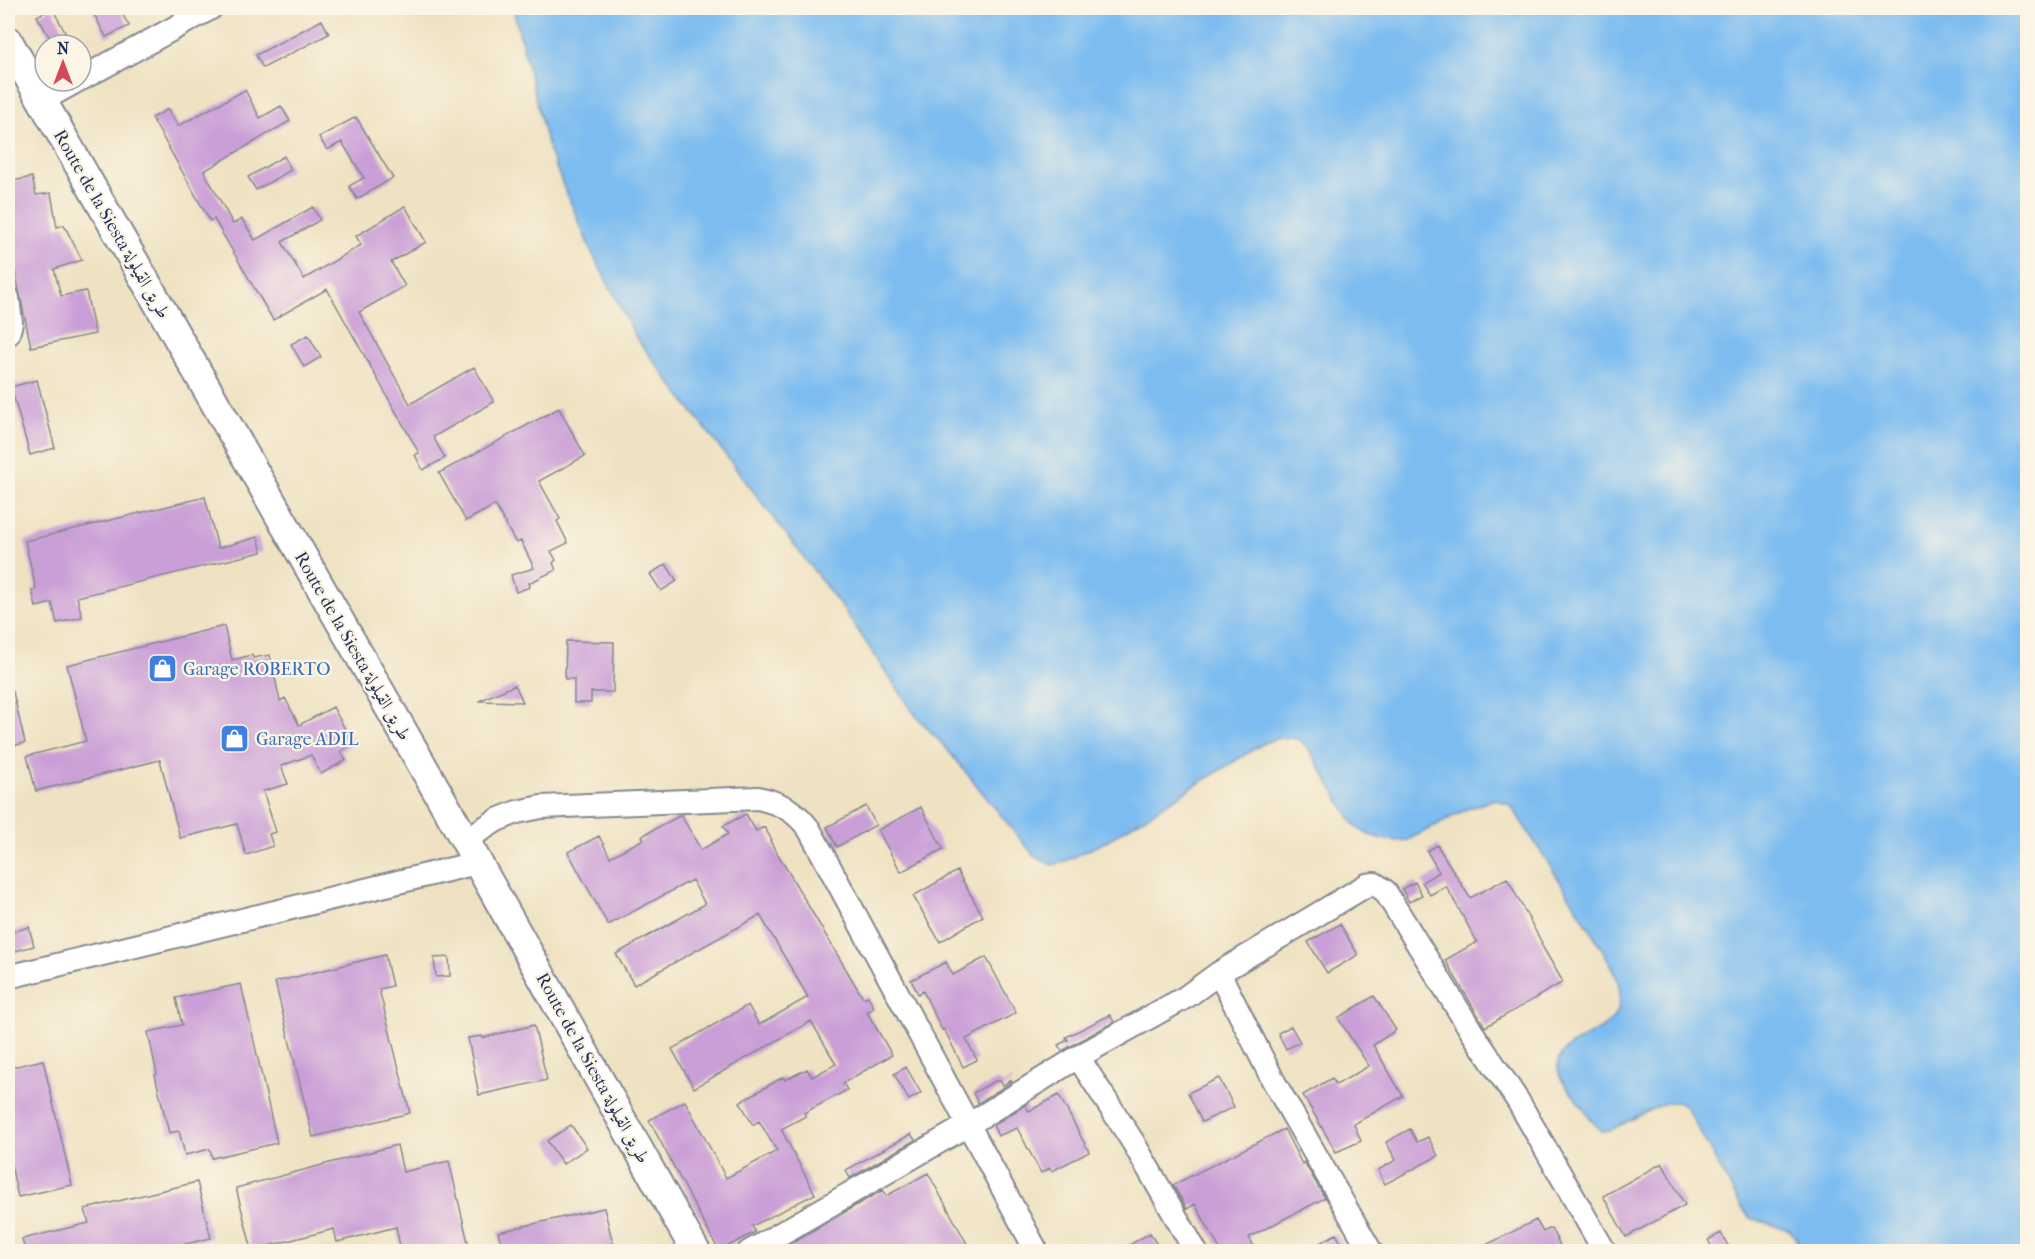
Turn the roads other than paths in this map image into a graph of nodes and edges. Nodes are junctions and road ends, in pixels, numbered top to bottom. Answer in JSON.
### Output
{"nodes":[{"id":1,"x":211,"y":8,"type":"edge"},
{"id":2,"x":8,"y":41,"type":"edge"},
{"id":3,"x":93,"y":72,"type":"edge"},
{"id":4,"x":55,"y":93,"type":"edge"},
{"id":5,"x":41,"y":101,"type":"junction"},
{"id":6,"x":8,"y":298,"type":"edge"},
{"id":7,"x":8,"y":334,"type":"edge"},
{"id":8,"x":471,"y":852,"type":"junction"},
{"id":9,"x":1219,"y":973,"type":"junction"},
{"id":10,"x":8,"y":977,"type":"edge"},
{"id":11,"x":1078,"y":1057,"type":"junction"},
{"id":12,"x":968,"y":1125,"type":"junction"},
{"id":13,"x":696,"y":1251,"type":"edge"},
{"id":14,"x":749,"y":1251,"type":"edge"},
{"id":15,"x":1037,"y":1251,"type":"edge"},
{"id":16,"x":1196,"y":1251,"type":"edge"},
{"id":17,"x":1371,"y":1251,"type":"edge"},
{"id":18,"x":1605,"y":1251,"type":"edge"}],
"edges":[{"from":1,"to":3,"type":"street"},
{"from":2,"to":5,"type":"main road","name":"Route de la Siesta طريق القيلولة"},
{"from":4,"to":5,"type":"street"},
{"from":5,"to":8,"type":"main road","name":"Route de la Siesta طريق القيلولة"},
{"from":6,"to":7,"type":"street"},
{"from":8,"to":10,"type":"street"},
{"from":8,"to":12,"type":"street"},
{"from":8,"to":13,"type":"main road","name":"Route de la Siesta طريق القيلولة"},
{"from":9,"to":11,"type":"street"},
{"from":9,"to":17,"type":"street"},
{"from":9,"to":18,"type":"street"},
{"from":11,"to":12,"type":"street"},
{"from":11,"to":16,"type":"street"},
{"from":12,"to":14,"type":"street"},
{"from":12,"to":15,"type":"street"}]}
